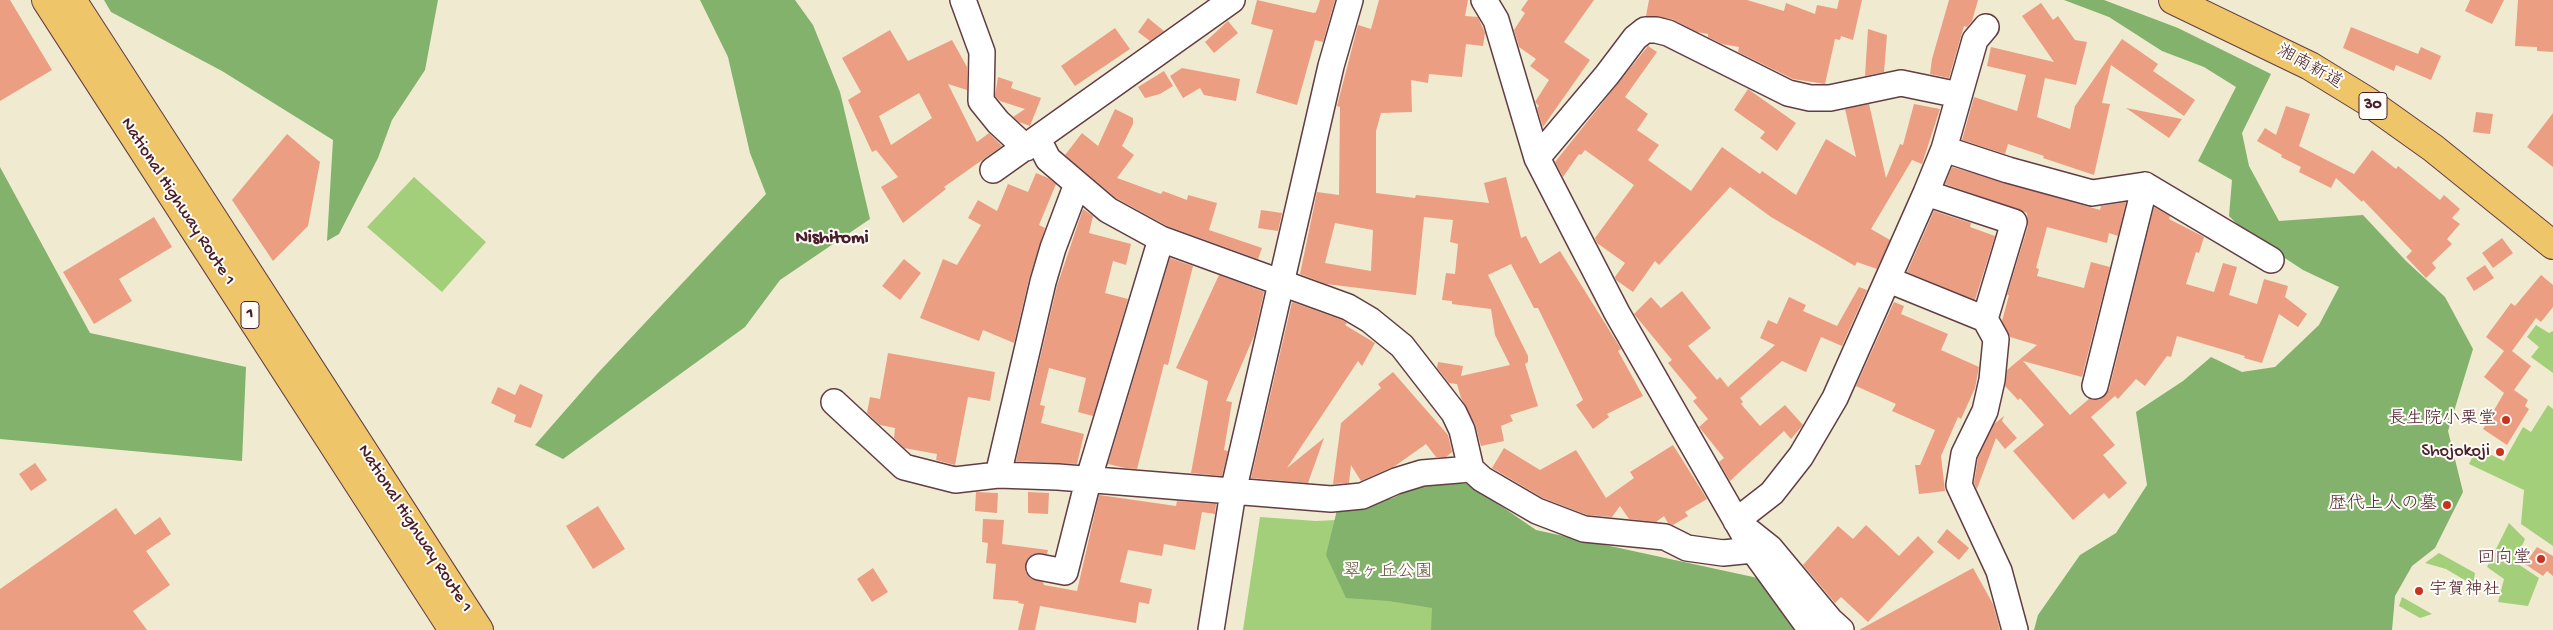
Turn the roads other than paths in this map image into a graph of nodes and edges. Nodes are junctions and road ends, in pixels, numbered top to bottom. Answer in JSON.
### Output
{"nodes":[{"id":1,"x":46,"y":0,"type":"edge"},
{"id":2,"x":72,"y":0,"type":"edge"},
{"id":3,"x":963,"y":0,"type":"edge"},
{"id":4,"x":1232,"y":0,"type":"edge"},
{"id":5,"x":1350,"y":0,"type":"edge"},
{"id":6,"x":1484,"y":0,"type":"edge"},
{"id":7,"x":2173,"y":0,"type":"edge"},
{"id":8,"x":1986,"y":26,"type":"dead end"},
{"id":9,"x":1959,"y":95,"type":"junction"},
{"id":10,"x":1032,"y":144,"type":"junction"},
{"id":11,"x":1944,"y":149,"type":"junction"},
{"id":12,"x":1537,"y":158,"type":"junction"},
{"id":13,"x":993,"y":170,"type":"dead end"},
{"id":14,"x":1078,"y":184,"type":"junction"},
{"id":15,"x":2145,"y":185,"type":"junction"},
{"id":16,"x":1926,"y":193,"type":"junction"},
{"id":17,"x":1161,"y":239,"type":"junction"},
{"id":18,"x":2553,"y":245,"type":"edge"},
{"id":19,"x":2271,"y":260,"type":"dead end"},
{"id":20,"x":1889,"y":280,"type":"junction"},
{"id":21,"x":1282,"y":281,"type":"junction"},
{"id":22,"x":1985,"y":319,"type":"junction"},
{"id":23,"x":2095,"y":386,"type":"dead end"},
{"id":24,"x":834,"y":402,"type":"dead end"},
{"id":25,"x":1471,"y":469,"type":"junction"},
{"id":26,"x":998,"y":475,"type":"junction"},
{"id":27,"x":1088,"y":481,"type":"junction"},
{"id":28,"x":1233,"y":492,"type":"junction"},
{"id":29,"x":1736,"y":521,"type":"junction"},
{"id":30,"x":1753,"y":550,"type":"junction"},
{"id":31,"x":1039,"y":567,"type":"dead end"},
{"id":32,"x":454,"y":630,"type":"edge"},
{"id":33,"x":479,"y":630,"type":"edge"},
{"id":34,"x":1211,"y":630,"type":"edge"},
{"id":35,"x":1812,"y":630,"type":"edge"},
{"id":36,"x":1841,"y":630,"type":"edge"},
{"id":37,"x":2015,"y":630,"type":"edge"}],
"edges":[{"from":1,"to":32,"type":"main road","name":"National Highway Route 1","number":"1"},
{"from":2,"to":33,"type":"main road","name":"National Highway Route 1","number":"1"},
{"from":3,"to":10,"type":"street"},
{"from":4,"to":10,"type":"street"},
{"from":5,"to":21,"type":"street"},
{"from":6,"to":12,"type":"street"},
{"from":7,"to":18,"type":"main road","name":"湘南新道","number":"30"},
{"from":8,"to":9,"type":"street"},
{"from":9,"to":11,"type":"street"},
{"from":9,"to":12,"type":"street"},
{"from":10,"to":13,"type":"street"},
{"from":10,"to":14,"type":"street"},
{"from":11,"to":15,"type":"street"},
{"from":11,"to":16,"type":"street"},
{"from":12,"to":29,"type":"street"},
{"from":14,"to":17,"type":"street"},
{"from":14,"to":26,"type":"street"},
{"from":15,"to":19,"type":"street"},
{"from":15,"to":23,"type":"street"},
{"from":16,"to":20,"type":"street"},
{"from":16,"to":22,"type":"street"},
{"from":17,"to":21,"type":"street"},
{"from":17,"to":27,"type":"street"},
{"from":20,"to":22,"type":"street"},
{"from":20,"to":29,"type":"street"},
{"from":21,"to":25,"type":"street"},
{"from":21,"to":28,"type":"street"},
{"from":22,"to":37,"type":"street"},
{"from":24,"to":26,"type":"street"},
{"from":25,"to":28,"type":"street"},
{"from":25,"to":30,"type":"street"},
{"from":26,"to":27,"type":"street"},
{"from":27,"to":28,"type":"street"},
{"from":27,"to":31,"type":"street"},
{"from":28,"to":34,"type":"street"},
{"from":29,"to":30,"type":"street"},
{"from":29,"to":36,"type":"street"},
{"from":30,"to":35,"type":"street"}]}
